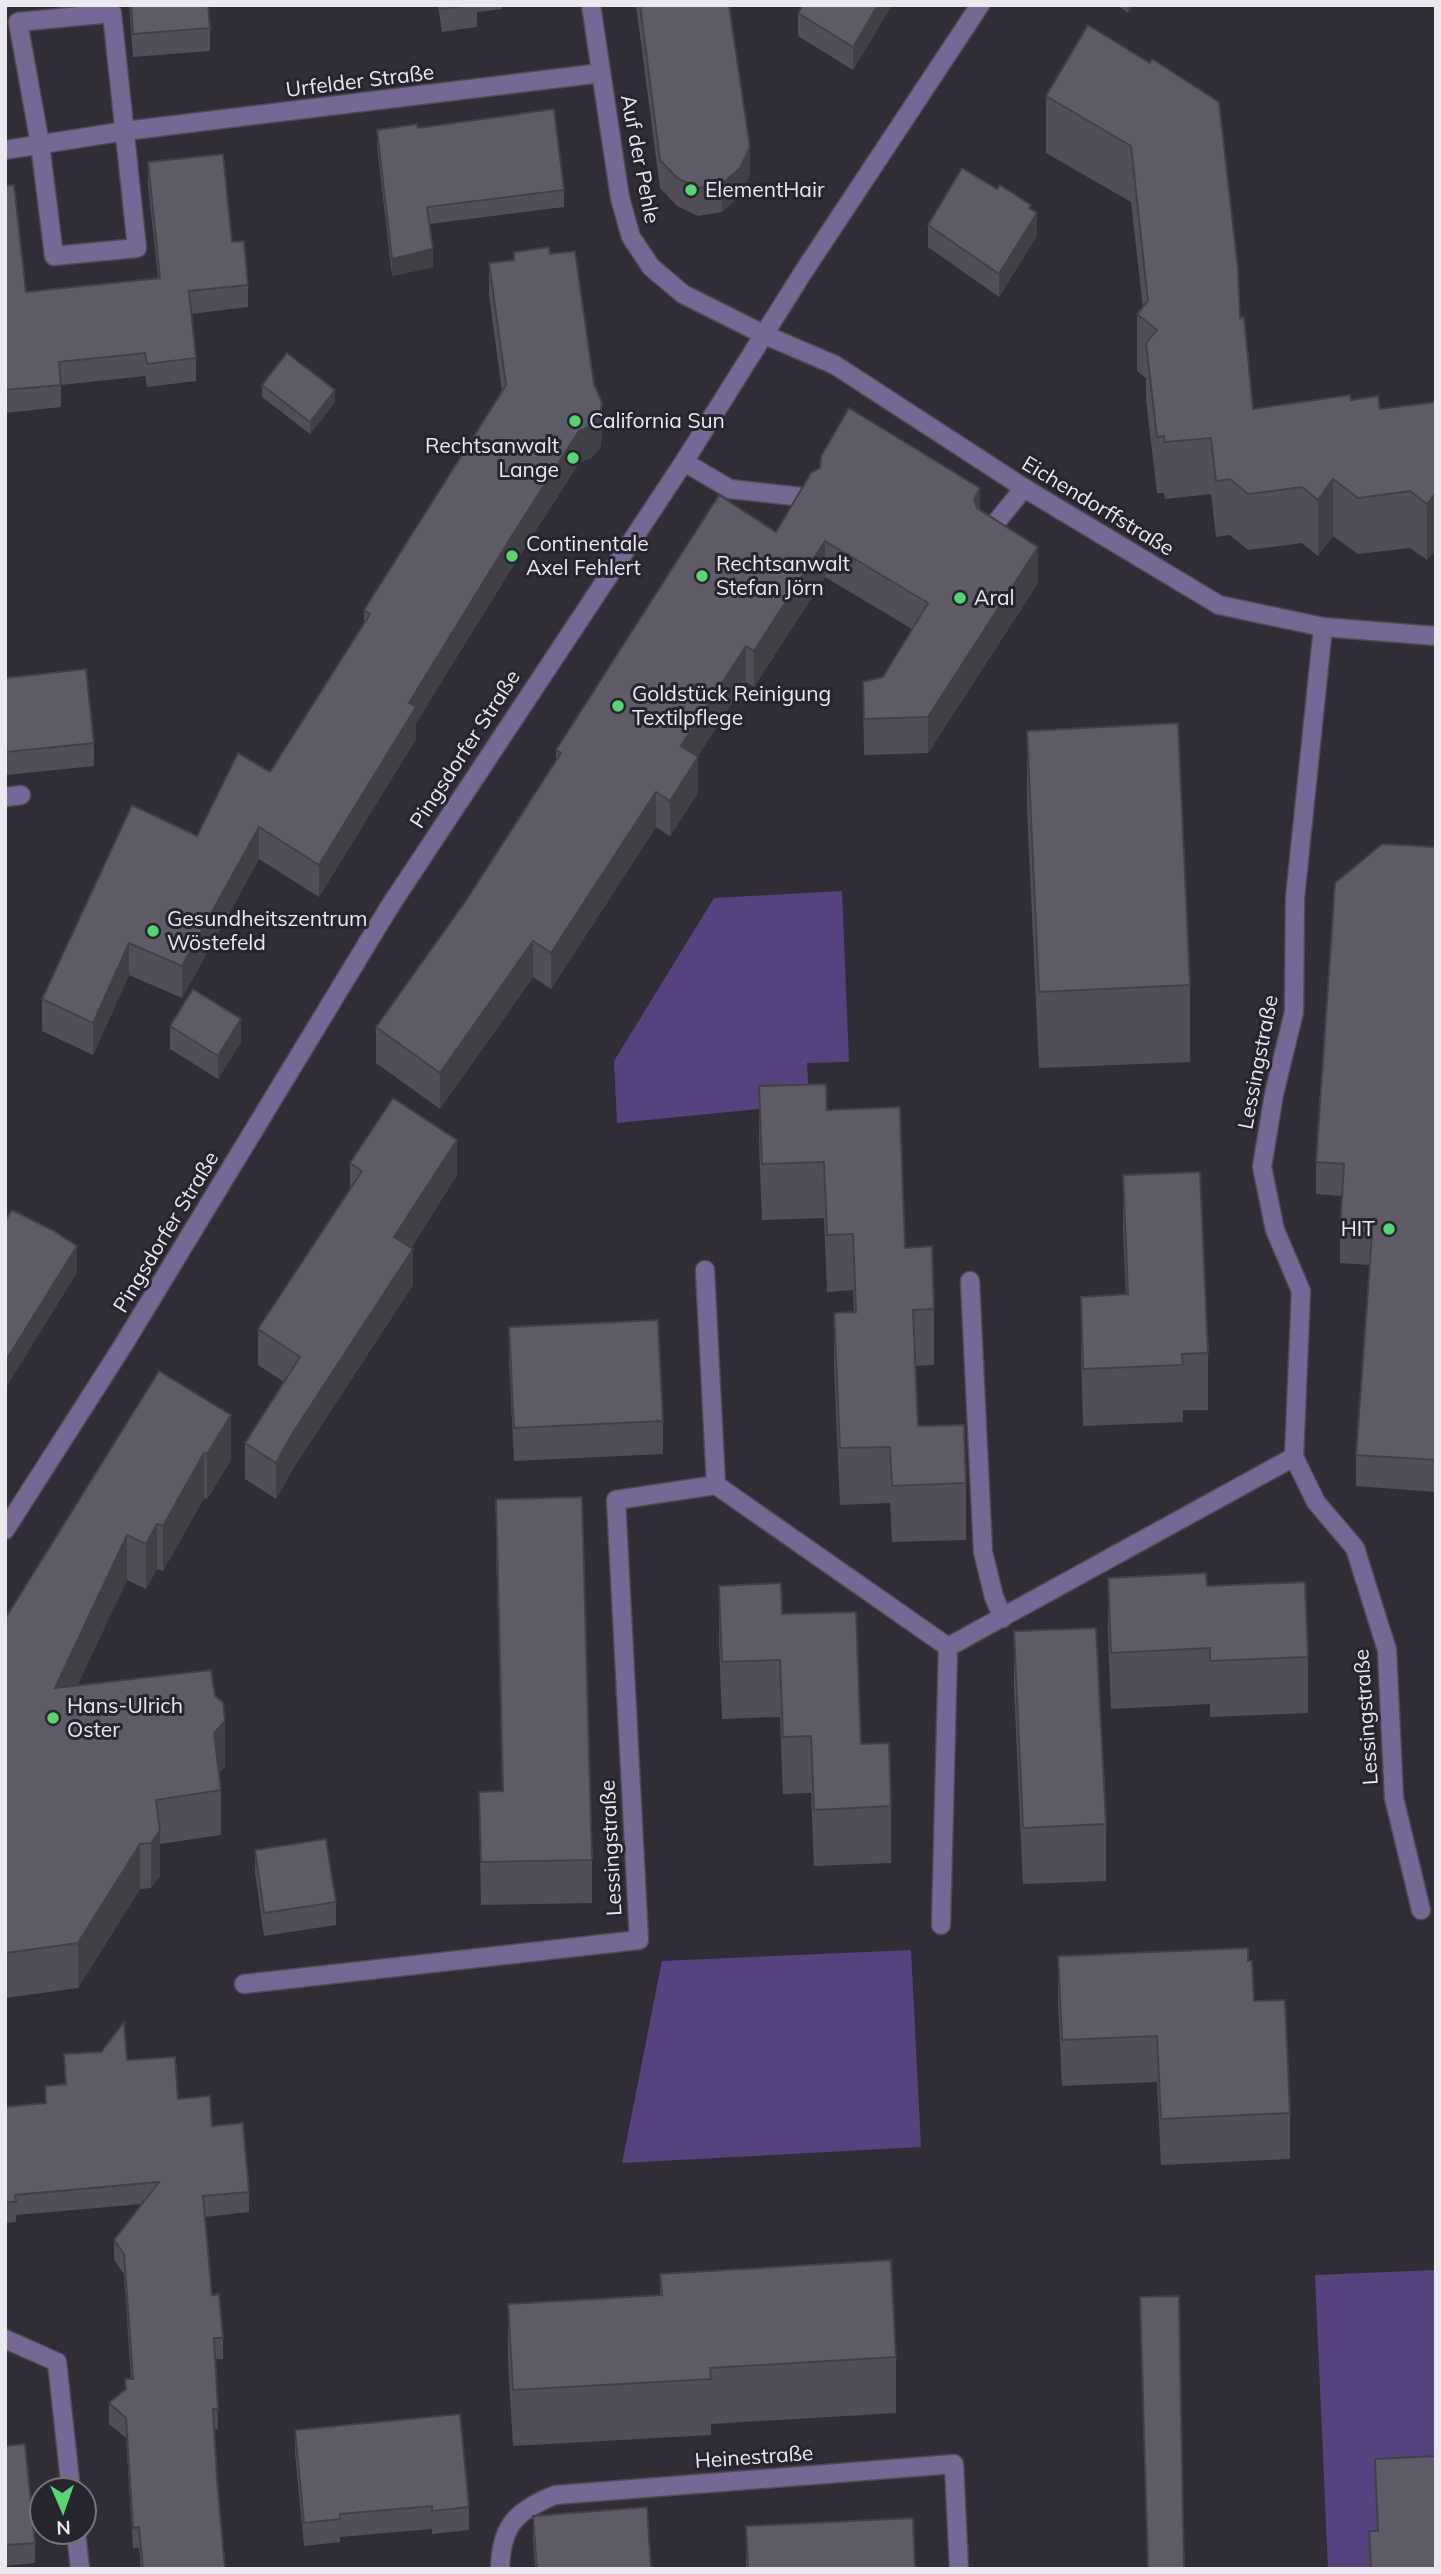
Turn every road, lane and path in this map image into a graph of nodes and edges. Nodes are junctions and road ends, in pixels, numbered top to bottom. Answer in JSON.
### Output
{"nodes":[{"id":1,"x":590,"y":5,"type":"edge"},
{"id":2,"x":980,"y":5,"type":"edge"},
{"id":3,"x":601,"y":73,"type":"junction"},
{"id":4,"x":125,"y":131,"type":"junction"},
{"id":5,"x":40,"y":144,"type":"junction"},
{"id":6,"x":5,"y":150,"type":"edge"},
{"id":7,"x":765,"y":335,"type":"junction"},
{"id":8,"x":684,"y":462,"type":"junction"},
{"id":9,"x":1024,"y":488,"type":"junction"},
{"id":10,"x":811,"y":498,"type":"edge"},
{"id":11,"x":985,"y":536,"type":"edge"},
{"id":12,"x":1324,"y":627,"type":"junction"},
{"id":13,"x":1436,"y":636,"type":"edge"},
{"id":14,"x":705,"y":1270,"type":"dead end"},
{"id":15,"x":970,"y":1281,"type":"dead end"},
{"id":16,"x":1294,"y":1457,"type":"junction"},
{"id":17,"x":716,"y":1485,"type":"junction"},
{"id":18,"x":5,"y":1530,"type":"edge"},
{"id":19,"x":1003,"y":1618,"type":"junction"},
{"id":20,"x":948,"y":1647,"type":"junction"},
{"id":21,"x":1421,"y":1910,"type":"dead end"},
{"id":22,"x":941,"y":1925,"type":"dead end"},
{"id":23,"x":244,"y":1984,"type":"dead end"},
{"id":24,"x":5,"y":2339,"type":"edge"},
{"id":25,"x":69,"y":2476,"type":"edge"},
{"id":26,"x":78,"y":2546,"type":"edge"},
{"id":27,"x":80,"y":2569,"type":"edge"},
{"id":28,"x":500,"y":2569,"type":"edge"},
{"id":29,"x":959,"y":2569,"type":"edge"}],
"edges":[{"from":1,"to":3,"type":"street","name":"Auf der Pehle"},
{"from":2,"to":7,"type":"street","name":"Pingsdorfer Straße"},
{"from":3,"to":4,"type":"street","name":"Urfelder Straße"},
{"from":3,"to":7,"type":"street","name":"Auf der Pehle"},
{"from":4,"to":5,"type":"street","name":"Urfelder Straße"},
{"from":4,"to":5,"type":"street"},
{"from":4,"to":5,"type":"street"},
{"from":5,"to":6,"type":"street","name":"Urfelder Straße"},
{"from":7,"to":8,"type":"street","name":"Pingsdorfer Straße"},
{"from":7,"to":9,"type":"street","name":"Eichendorffstraße"},
{"from":8,"to":10,"type":"street"},
{"from":8,"to":18,"type":"street","name":"Pingsdorfer Straße"},
{"from":9,"to":11,"type":"street"},
{"from":9,"to":12,"type":"street","name":"Eichendorffstraße"},
{"from":12,"to":13,"type":"street","name":"Eichendorffstraße"},
{"from":12,"to":16,"type":"street","name":"Lessingstraße"},
{"from":14,"to":17,"type":"street"},
{"from":15,"to":19,"type":"street"},
{"from":16,"to":19,"type":"street"},
{"from":16,"to":21,"type":"street","name":"Lessingstraße"},
{"from":17,"to":20,"type":"street"},
{"from":17,"to":23,"type":"street","name":"Lessingstraße"},
{"from":19,"to":20,"type":"street"},
{"from":20,"to":22,"type":"street"},
{"from":24,"to":25,"type":"street"},
{"from":26,"to":27,"type":"street"},
{"from":28,"to":29,"type":"street","name":"Heinestraße"}]}
